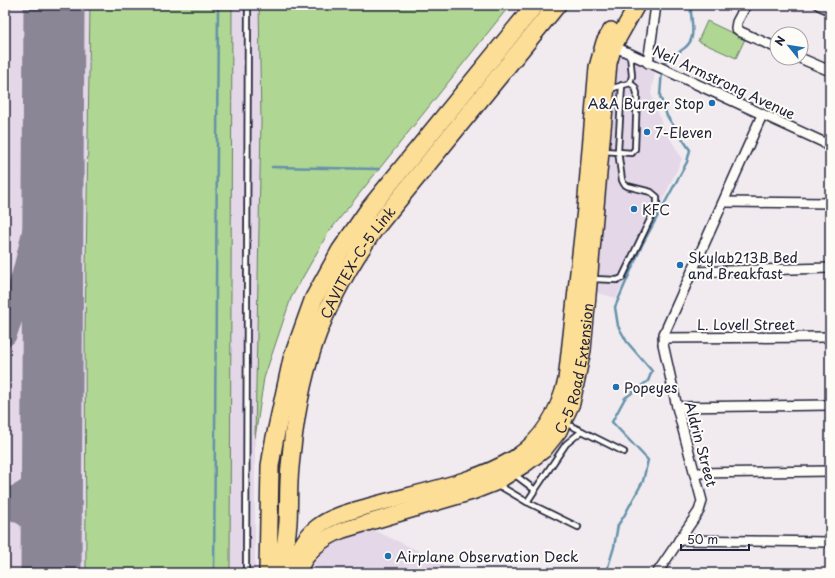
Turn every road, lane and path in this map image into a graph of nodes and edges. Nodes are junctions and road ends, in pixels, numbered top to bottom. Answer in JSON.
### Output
{"nodes":[{"id":1,"x":248,"y":5,"type":"edge"},
{"id":2,"x":535,"y":5,"type":"edge"},
{"id":3,"x":556,"y":5,"type":"edge"},
{"id":4,"x":626,"y":5,"type":"edge"},
{"id":5,"x":637,"y":5,"type":"edge"},
{"id":6,"x":656,"y":5,"type":"edge"},
{"id":7,"x":746,"y":5,"type":"edge"},
{"id":8,"x":819,"y":5,"type":"edge"},
{"id":9,"x":830,"y":10,"type":"edge"},
{"id":10,"x":609,"y":44,"type":"junction"},
{"id":11,"x":769,"y":44,"type":"edge"},
{"id":12,"x":630,"y":54,"type":"junction"},
{"id":13,"x":809,"y":62,"type":"edge"},
{"id":14,"x":648,"y":63,"type":"junction"},
{"id":15,"x":830,"y":71,"type":"edge"},
{"id":16,"x":630,"y":83,"type":"junction"},
{"id":17,"x":622,"y":85,"type":"junction"},
{"id":18,"x":607,"y":90,"type":"junction"},
{"id":19,"x":762,"y":115,"type":"junction"},
{"id":20,"x":830,"y":148,"type":"edge"},
{"id":21,"x":602,"y":151,"type":"junction"},
{"id":22,"x":618,"y":152,"type":"junction"},
{"id":23,"x":724,"y":202,"type":"junction"},
{"id":24,"x":830,"y":203,"type":"edge"},
{"id":25,"x":830,"y":268,"type":"edge"},
{"id":26,"x":692,"y":272,"type":"junction"},
{"id":27,"x":589,"y":279,"type":"junction"},
{"id":28,"x":830,"y":337,"type":"edge"},
{"id":29,"x":663,"y":338,"type":"junction"},
{"id":30,"x":830,"y":405,"type":"edge"},
{"id":31,"x":677,"y":407,"type":"junction"},
{"id":32,"x":564,"y":422,"type":"junction"},
{"id":33,"x":582,"y":431,"type":"junction"},
{"id":34,"x":624,"y":452,"type":"dead end"},
{"id":35,"x":830,"y":471,"type":"edge"},
{"id":36,"x":512,"y":473,"type":"junction"},
{"id":37,"x":694,"y":473,"type":"junction"},
{"id":38,"x":495,"y":483,"type":"junction"},
{"id":39,"x":535,"y":490,"type":"junction"},
{"id":40,"x":527,"y":502,"type":"junction"},
{"id":41,"x":578,"y":526,"type":"dead end"},
{"id":42,"x":679,"y":540,"type":"junction"},
{"id":43,"x":830,"y":542,"type":"edge"},
{"id":44,"x":246,"y":573,"type":"edge"},
{"id":45,"x":268,"y":573,"type":"edge"},
{"id":46,"x":282,"y":573,"type":"edge"},
{"id":47,"x":290,"y":573,"type":"edge"},
{"id":48,"x":298,"y":573,"type":"edge"},
{"id":49,"x":657,"y":573,"type":"edge"}],
"edges":[{"from":1,"to":44,"type":"lane"},
{"from":2,"to":45,"type":"highway","name":"CAVITEX–C-5 Link"},
{"from":3,"to":46,"type":"highway","name":"CAVITEX–C-5 Link"},
{"from":4,"to":10,"type":"main road","name":"C-5 Road Extension"},
{"from":5,"to":10,"type":"main road","name":"C-5 Road Extension"},
{"from":6,"to":14,"type":"street"},
{"from":7,"to":11,"type":"street"},
{"from":8,"to":9,"type":"street"},
{"from":10,"to":12,"type":"street","name":"Neil Armstrong Avenue"},
{"from":10,"to":18,"type":"main road","name":"C-5 Road Extension"},
{"from":10,"to":47,"type":"main road","name":"C-5 Road Extension"},
{"from":12,"to":14,"type":"street","name":"Neil Armstrong Avenue"},
{"from":12,"to":16,"type":"lane"},
{"from":13,"to":15,"type":"street"},
{"from":14,"to":19,"type":"street","name":"Neil Armstrong Avenue"},
{"from":16,"to":17,"type":"lane"},
{"from":16,"to":22,"type":"lane"},
{"from":17,"to":18,"type":"lane"},
{"from":17,"to":22,"type":"lane"},
{"from":18,"to":21,"type":"main road","name":"C-5 Road Extension"},
{"from":19,"to":20,"type":"street","name":"Neil Armstrong Avenue"},
{"from":19,"to":23,"type":"street"},
{"from":21,"to":22,"type":"lane"},
{"from":21,"to":27,"type":"main road","name":"C-5 Road Extension"},
{"from":22,"to":27,"type":"lane"},
{"from":23,"to":24,"type":"street"},
{"from":23,"to":26,"type":"street"},
{"from":25,"to":26,"type":"street"},
{"from":26,"to":29,"type":"street"},
{"from":27,"to":32,"type":"main road","name":"C-5 Road Extension"},
{"from":28,"to":29,"type":"street","name":"L. Lovell Street"},
{"from":29,"to":31,"type":"street","name":"Aldrin Street"},
{"from":30,"to":31,"type":"street"},
{"from":31,"to":37,"type":"street","name":"Aldrin Street"},
{"from":32,"to":33,"type":"lane"},
{"from":32,"to":36,"type":"main road","name":"C-5 Road Extension"},
{"from":33,"to":34,"type":"lane"},
{"from":33,"to":39,"type":"lane"},
{"from":35,"to":37,"type":"street"},
{"from":36,"to":38,"type":"main road","name":"C-5 Road Extension"},
{"from":36,"to":39,"type":"lane"},
{"from":37,"to":42,"type":"street","name":"Aldrin Street"},
{"from":38,"to":40,"type":"lane"},
{"from":38,"to":48,"type":"main road","name":"C-5 Road Extension"},
{"from":39,"to":40,"type":"lane"},
{"from":40,"to":41,"type":"lane"},
{"from":42,"to":43,"type":"street"},
{"from":42,"to":49,"type":"street","name":"Aldrin Street"}]}
